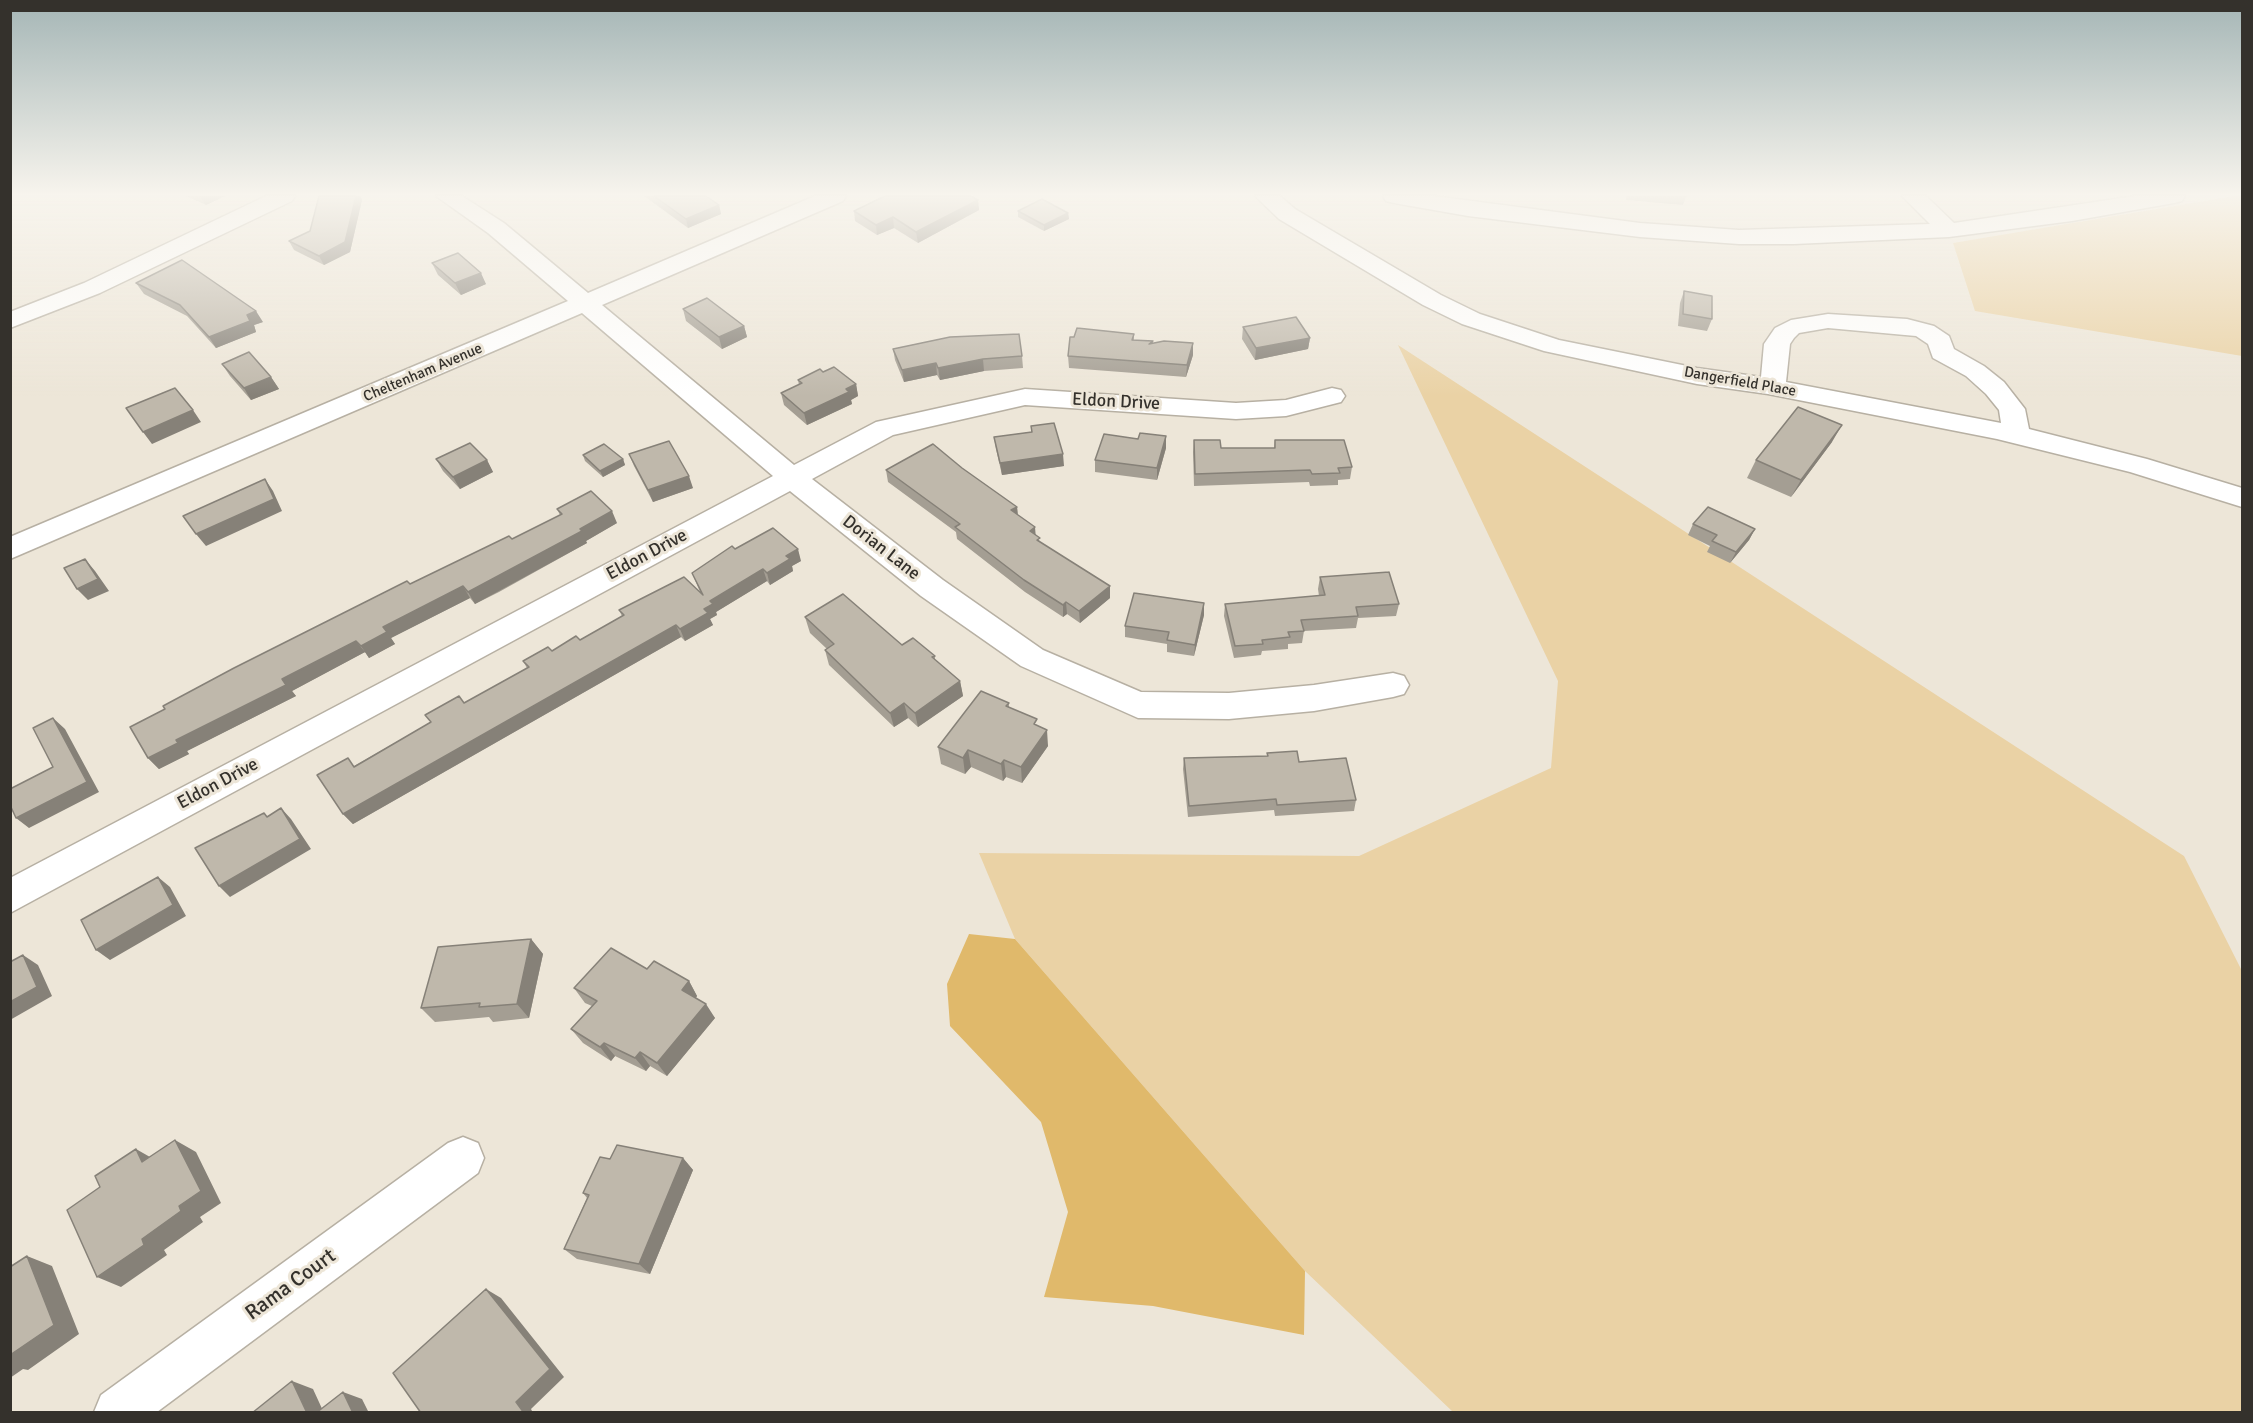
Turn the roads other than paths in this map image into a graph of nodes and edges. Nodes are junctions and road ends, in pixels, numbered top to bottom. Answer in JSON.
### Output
{"nodes":[{"id":1,"x":145,"y":262,"type":"edge"},
{"id":2,"x":538,"y":262,"type":"edge"},
{"id":3,"x":681,"y":262,"type":"edge"},
{"id":4,"x":1369,"y":262,"type":"edge"},
{"id":5,"x":587,"y":303,"type":"junction"},
{"id":6,"x":10,"y":321,"type":"edge"},
{"id":7,"x":1773,"y":387,"type":"junction"},
{"id":8,"x":1332,"y":396,"type":"dead end"},
{"id":9,"x":2016,"y":435,"type":"junction"},
{"id":10,"x":792,"y":478,"type":"junction"},
{"id":11,"x":2242,"y":498,"type":"edge"},
{"id":12,"x":10,"y":549,"type":"edge"},
{"id":13,"x":1393,"y":685,"type":"dead end"},
{"id":14,"x":10,"y":897,"type":"edge"},
{"id":15,"x":463,"y":1158,"type":"dead end"},
{"id":16,"x":118,"y":1413,"type":"edge"}],
"edges":[{"from":1,"to":6,"type":"street"},
{"from":2,"to":5,"type":"street","name":"Dorian Lane"},
{"from":3,"to":5,"type":"street","name":"Cheltenham Avenue"},
{"from":4,"to":7,"type":"street","name":"Dangerfield Place"},
{"from":5,"to":10,"type":"street","name":"Dorian Lane"},
{"from":5,"to":12,"type":"street","name":"Cheltenham Avenue"},
{"from":7,"to":9,"type":"street","name":"Dangerfield Place"},
{"from":7,"to":9,"type":"street"},
{"from":8,"to":10,"type":"street","name":"Eldon Drive"},
{"from":9,"to":11,"type":"street","name":"Dangerfield Place"},
{"from":10,"to":13,"type":"street","name":"Dorian Lane"},
{"from":10,"to":14,"type":"street","name":"Eldon Drive"},
{"from":15,"to":16,"type":"street","name":"Rama Court"}]}
